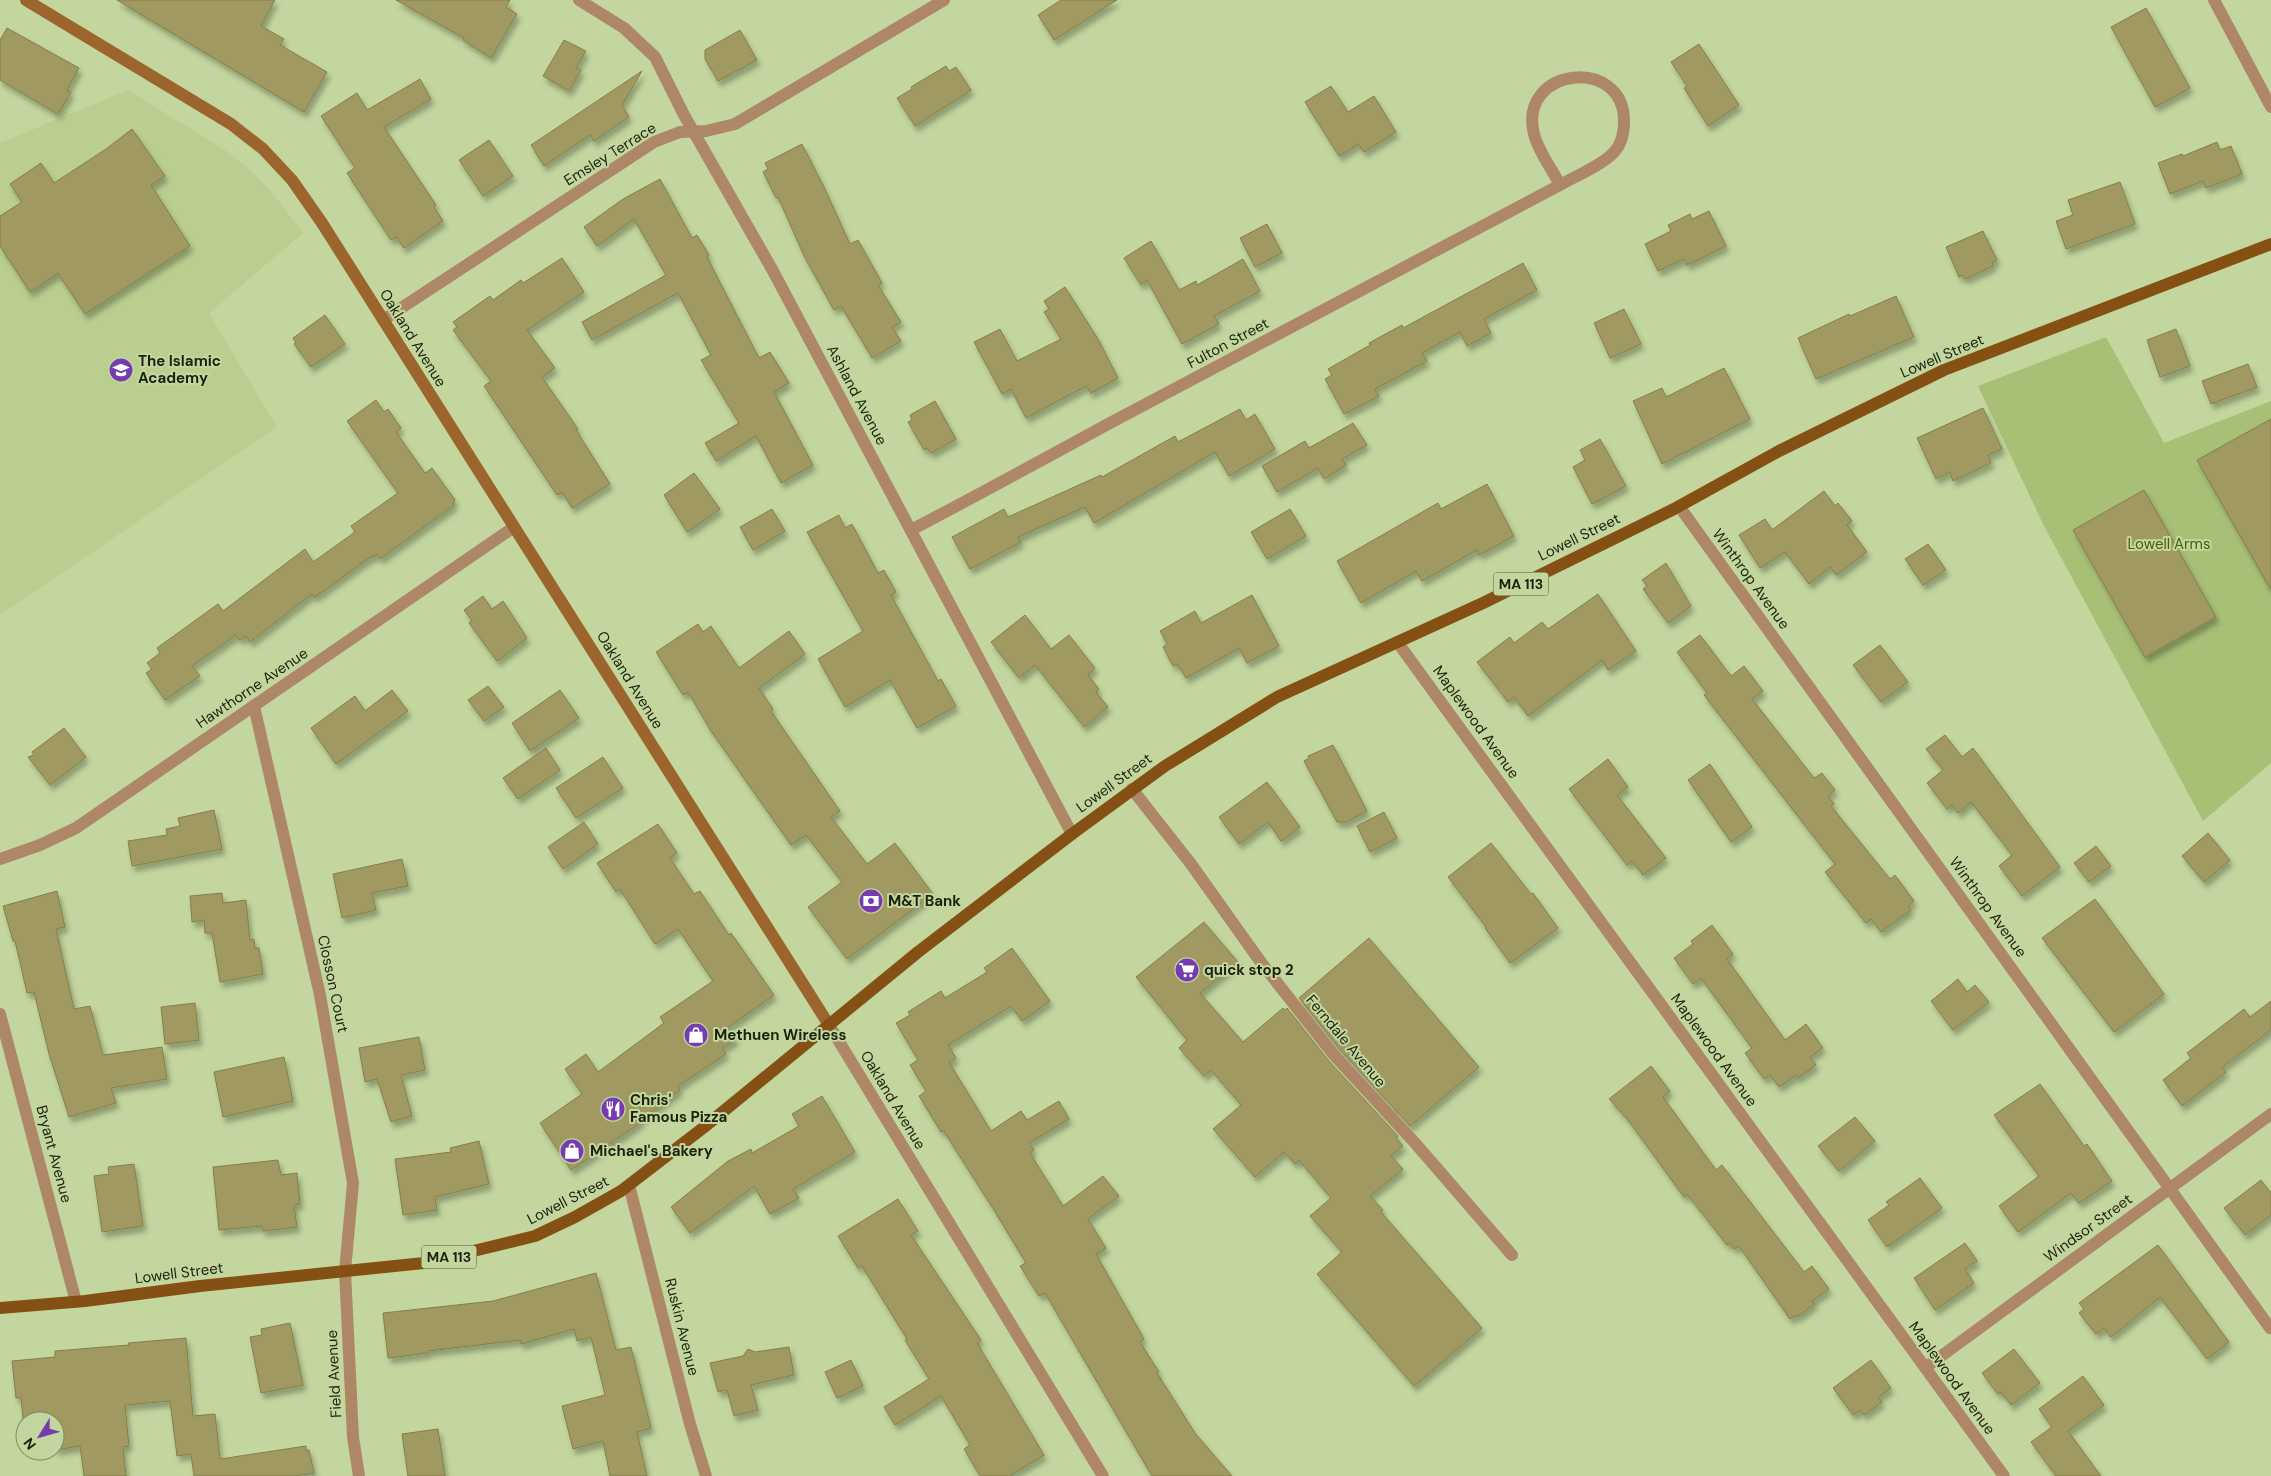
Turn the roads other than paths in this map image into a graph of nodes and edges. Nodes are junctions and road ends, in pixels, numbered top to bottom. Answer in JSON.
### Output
{"nodes":[{"id":1,"x":26,"y":0,"type":"edge"},
{"id":2,"x":579,"y":0,"type":"edge"},
{"id":3,"x":944,"y":0,"type":"edge"},
{"id":4,"x":2214,"y":0,"type":"edge"},
{"id":5,"x":2271,"y":107,"type":"edge"},
{"id":6,"x":694,"y":131,"type":"junction"},
{"id":7,"x":1560,"y":185,"type":"junction"},
{"id":8,"x":2271,"y":244,"type":"edge"},
{"id":9,"x":383,"y":320,"type":"junction"},
{"id":10,"x":1679,"y":506,"type":"junction"},
{"id":11,"x":514,"y":528,"type":"junction"},
{"id":12,"x":911,"y":530,"type":"junction"},
{"id":13,"x":1398,"y":643,"type":"junction"},
{"id":14,"x":254,"y":706,"type":"junction"},
{"id":15,"x":1132,"y":789,"type":"junction"},
{"id":16,"x":1072,"y":834,"type":"junction"},
{"id":17,"x":0,"y":859,"type":"edge"},
{"id":18,"x":0,"y":1014,"type":"edge"},
{"id":19,"x":830,"y":1025,"type":"junction"},
{"id":20,"x":2271,"y":1114,"type":"edge"},
{"id":21,"x":629,"y":1185,"type":"junction"},
{"id":22,"x":2170,"y":1188,"type":"junction"},
{"id":23,"x":1512,"y":1255,"type":"dead end"},
{"id":24,"x":345,"y":1271,"type":"junction"},
{"id":25,"x":76,"y":1302,"type":"junction"},
{"id":26,"x":0,"y":1308,"type":"edge"},
{"id":27,"x":2270,"y":1328,"type":"edge"},
{"id":28,"x":1925,"y":1368,"type":"junction"},
{"id":29,"x":359,"y":1476,"type":"edge"},
{"id":30,"x":706,"y":1476,"type":"edge"},
{"id":31,"x":1103,"y":1476,"type":"edge"},
{"id":32,"x":2004,"y":1476,"type":"edge"}],
"edges":[{"from":1,"to":9,"type":"street","name":"Oakland Avenue"},
{"from":2,"to":6,"type":"street","name":"Ashland Avenue"},
{"from":3,"to":6,"type":"street","name":"Emsley Terrace"},
{"from":4,"to":5,"type":"street"},
{"from":6,"to":9,"type":"street","name":"Emsley Terrace"},
{"from":6,"to":12,"type":"street","name":"Ashland Avenue"},
{"from":7,"to":7,"type":"street","name":"Fulton Street"},
{"from":7,"to":12,"type":"street","name":"Fulton Street"},
{"from":8,"to":10,"type":"main road","name":"Lowell Street","number":"MA 113"},
{"from":9,"to":11,"type":"street","name":"Oakland Avenue"},
{"from":10,"to":13,"type":"main road","name":"Lowell Street","number":"MA 113"},
{"from":10,"to":22,"type":"street","name":"Winthrop Avenue"},
{"from":11,"to":14,"type":"street","name":"Hawthorne Avenue"},
{"from":11,"to":19,"type":"street","name":"Oakland Avenue"},
{"from":12,"to":16,"type":"street","name":"Ashland Avenue"},
{"from":13,"to":15,"type":"main road","name":"Lowell Street","number":"MA 113"},
{"from":13,"to":28,"type":"street","name":"Maplewood Avenue"},
{"from":14,"to":17,"type":"street","name":"Hawthorne Avenue"},
{"from":14,"to":24,"type":"street","name":"Closson Court"},
{"from":15,"to":16,"type":"main road","name":"Lowell Street","number":"MA 113"},
{"from":15,"to":23,"type":"street","name":"Ferndale Avenue"},
{"from":16,"to":19,"type":"main road","name":"Lowell Street","number":"MA 113"},
{"from":18,"to":25,"type":"street","name":"Bryant Avenue"},
{"from":19,"to":21,"type":"main road","name":"Lowell Street","number":"MA 113"},
{"from":19,"to":31,"type":"street","name":"Oakland Avenue"},
{"from":20,"to":22,"type":"street","name":"Windsor Street"},
{"from":21,"to":24,"type":"main road","name":"Lowell Street","number":"MA 113"},
{"from":21,"to":30,"type":"street","name":"Ruskin Avenue"},
{"from":22,"to":27,"type":"street","name":"Winthrop Avenue"},
{"from":22,"to":28,"type":"street","name":"Windsor Street"},
{"from":24,"to":25,"type":"main road","name":"Lowell Street","number":"MA 113"},
{"from":24,"to":29,"type":"street","name":"Field Avenue"},
{"from":25,"to":26,"type":"main road","name":"Lowell Street","number":"MA 113"},
{"from":28,"to":32,"type":"street","name":"Maplewood Avenue"}]}
